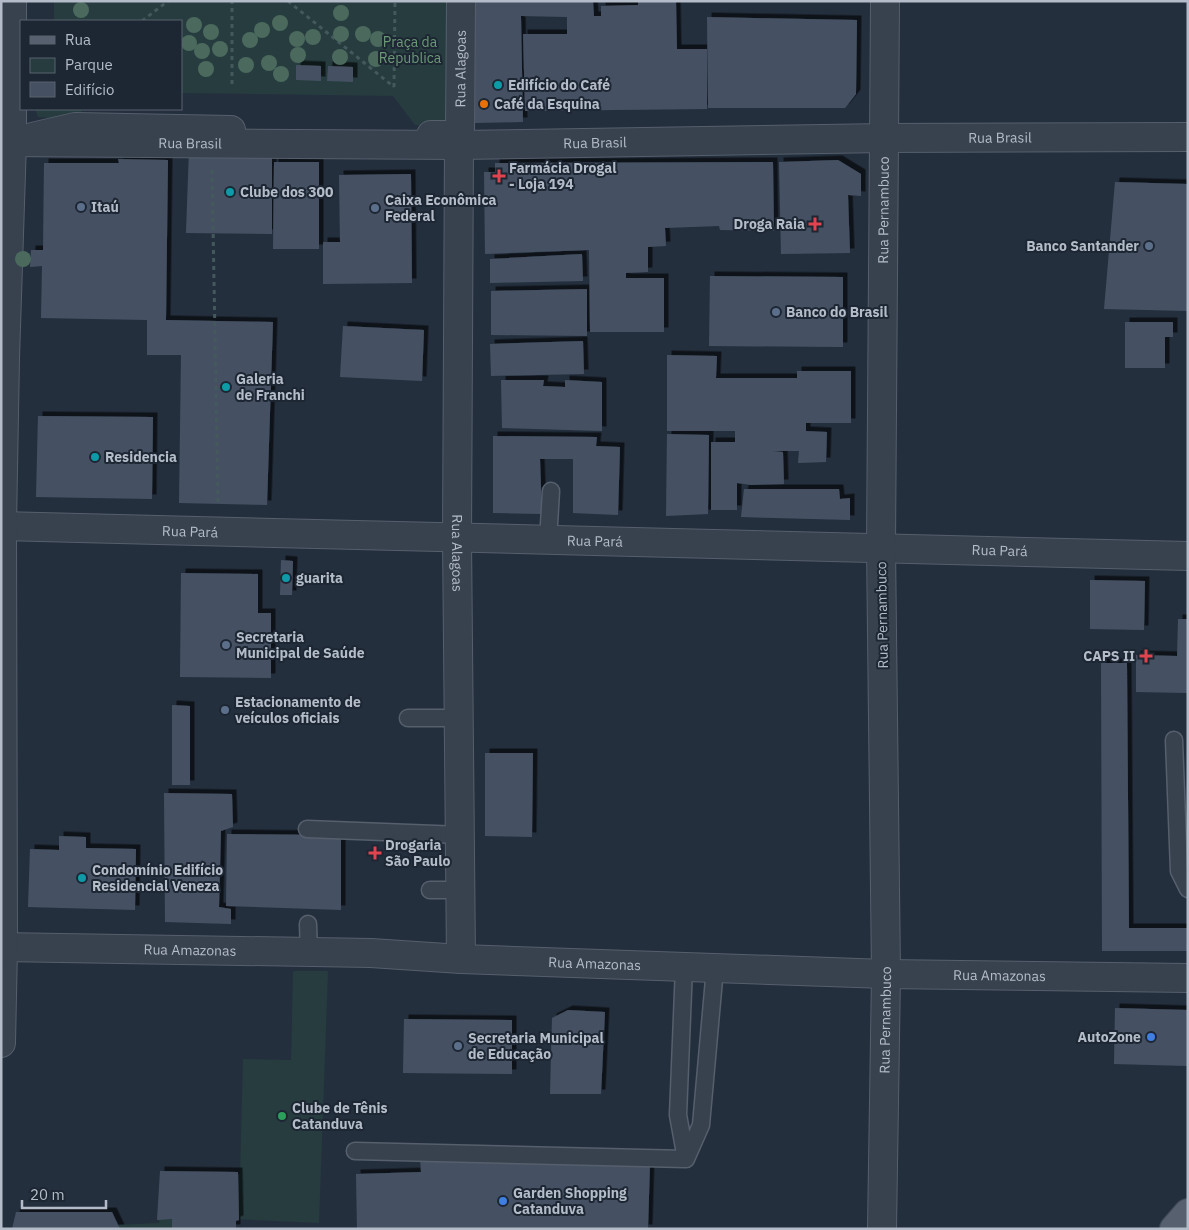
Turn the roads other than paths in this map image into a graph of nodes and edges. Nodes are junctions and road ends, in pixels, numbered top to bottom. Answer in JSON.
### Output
{"nodes":[{"id":1,"x":12,"y":1,"type":"edge"},
{"id":2,"x":461,"y":1,"type":"edge"},
{"id":3,"x":885,"y":1,"type":"edge"},
{"id":4,"x":885,"y":138,"type":"junction"},
{"id":5,"x":1188,"y":138,"type":"edge"},
{"id":6,"x":458,"y":140,"type":"junction"},
{"id":7,"x":7,"y":142,"type":"edge"},
{"id":8,"x":551,"y":491,"type":"dead end"},
{"id":9,"x":2,"y":526,"type":"edge"},
{"id":10,"x":457,"y":538,"type":"junction"},
{"id":11,"x":548,"y":541,"type":"junction"},
{"id":12,"x":881,"y":546,"type":"junction"},
{"id":13,"x":1188,"y":556,"type":"edge"},
{"id":14,"x":408,"y":718,"type":"dead end"},
{"id":15,"x":459,"y":718,"type":"junction"},
{"id":16,"x":1174,"y":740,"type":"dead end"},
{"id":17,"x":307,"y":829,"type":"dead end"},
{"id":18,"x":461,"y":835,"type":"junction"},
{"id":19,"x":1188,"y":889,"type":"edge"},
{"id":20,"x":430,"y":890,"type":"dead end"},
{"id":21,"x":462,"y":890,"type":"junction"},
{"id":22,"x":308,"y":924,"type":"dead end"},
{"id":23,"x":2,"y":948,"type":"edge"},
{"id":24,"x":309,"y":952,"type":"junction"},
{"id":25,"x":461,"y":959,"type":"junction"},
{"id":26,"x":684,"y":967,"type":"junction"},
{"id":27,"x":715,"y":968,"type":"junction"},
{"id":28,"x":886,"y":974,"type":"junction"},
{"id":29,"x":1188,"y":978,"type":"edge"},
{"id":30,"x":1,"y":1043,"type":"edge"},
{"id":31,"x":687,"y":1149,"type":"junction"},
{"id":32,"x":355,"y":1151,"type":"dead end"},
{"id":33,"x":1188,"y":1213,"type":"edge"},
{"id":34,"x":882,"y":1229,"type":"edge"},
{"id":35,"x":1174,"y":1229,"type":"edge"}],
"edges":[{"from":1,"to":7,"type":"street"},
{"from":2,"to":6,"type":"street","name":"Rua Alagoas"},
{"from":3,"to":4,"type":"street","name":"Rua Pernambuco"},
{"from":4,"to":5,"type":"street","name":"Rua Brasil"},
{"from":4,"to":6,"type":"street","name":"Rua Brasil"},
{"from":4,"to":12,"type":"street","name":"Rua Pernambuco"},
{"from":6,"to":7,"type":"street","name":"Rua Brasil"},
{"from":6,"to":7,"type":"street"},
{"from":6,"to":10,"type":"street","name":"Rua Alagoas"},
{"from":7,"to":9,"type":"street"},
{"from":8,"to":11,"type":"lane"},
{"from":9,"to":10,"type":"street","name":"Rua Pará"},
{"from":9,"to":23,"type":"street"},
{"from":10,"to":11,"type":"street","name":"Rua Pará"},
{"from":10,"to":15,"type":"street","name":"Rua Alagoas"},
{"from":11,"to":12,"type":"street","name":"Rua Pará"},
{"from":12,"to":13,"type":"street","name":"Rua Pará"},
{"from":12,"to":28,"type":"street","name":"Rua Pernambuco"},
{"from":14,"to":15,"type":"lane"},
{"from":15,"to":18,"type":"street","name":"Rua Alagoas"},
{"from":16,"to":19,"type":"lane"},
{"from":17,"to":18,"type":"lane"},
{"from":18,"to":21,"type":"street","name":"Rua Alagoas"},
{"from":20,"to":21,"type":"lane"},
{"from":21,"to":25,"type":"street","name":"Rua Alagoas"},
{"from":22,"to":24,"type":"lane"},
{"from":23,"to":24,"type":"street","name":"Rua Amazonas"},
{"from":23,"to":30,"type":"street"},
{"from":24,"to":25,"type":"street","name":"Rua Amazonas"},
{"from":25,"to":26,"type":"street","name":"Rua Amazonas"},
{"from":26,"to":27,"type":"street","name":"Rua Amazonas"},
{"from":26,"to":31,"type":"lane"},
{"from":27,"to":28,"type":"street","name":"Rua Amazonas"},
{"from":27,"to":31,"type":"lane"},
{"from":28,"to":29,"type":"street","name":"Rua Amazonas"},
{"from":28,"to":34,"type":"street","name":"Rua Pernambuco"},
{"from":31,"to":32,"type":"lane"},
{"from":33,"to":35,"type":"main road"}]}
